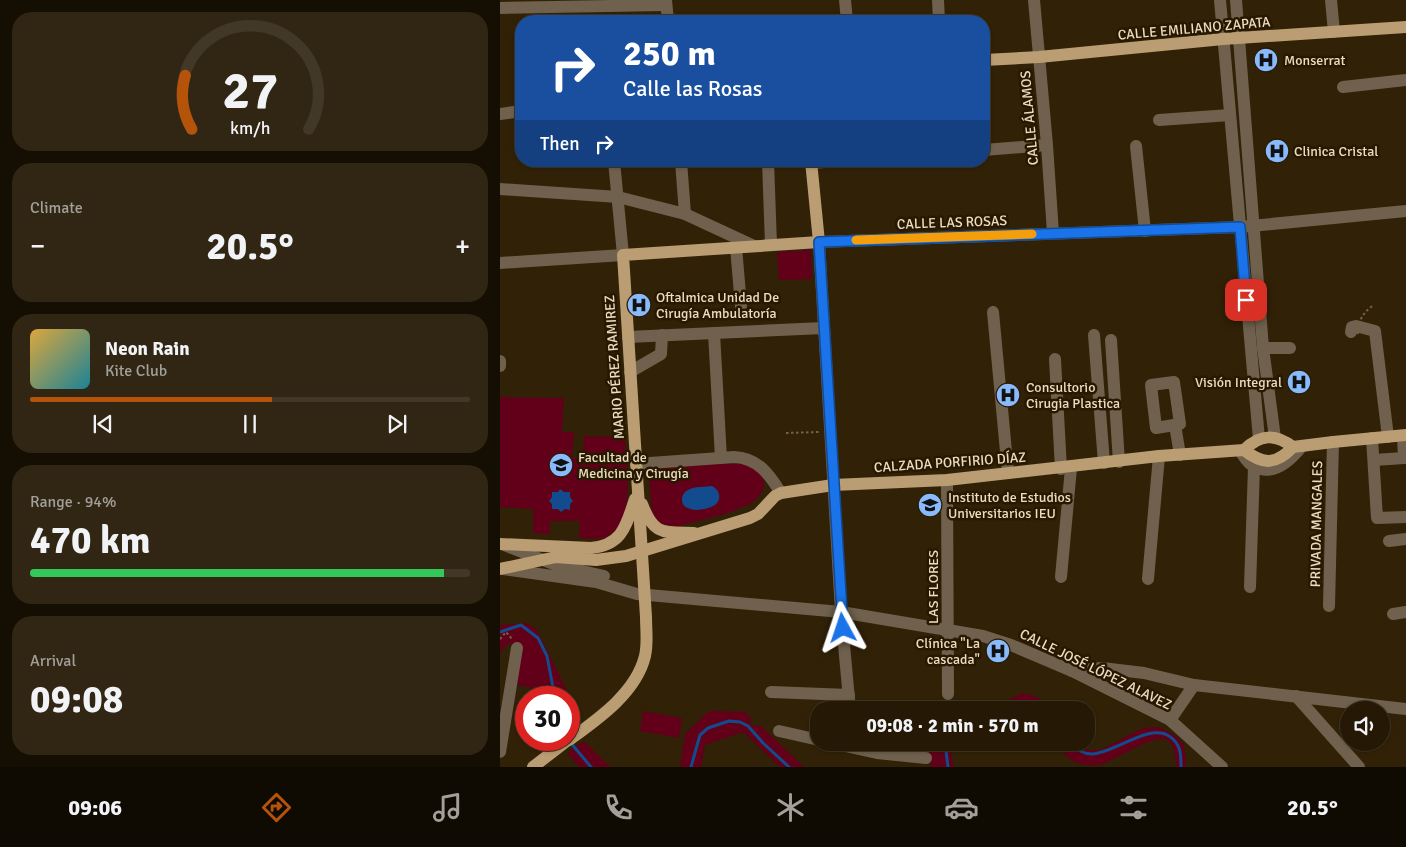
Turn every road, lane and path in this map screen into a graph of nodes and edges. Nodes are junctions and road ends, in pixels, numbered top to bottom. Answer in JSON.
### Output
{"nodes":[{"id":1,"x":845,"y":0,"type":"edge"},
{"id":2,"x":938,"y":0,"type":"edge"},
{"id":3,"x":1034,"y":0,"type":"edge"},
{"id":4,"x":1220,"y":0,"type":"edge"},
{"id":5,"x":1236,"y":0,"type":"edge"},
{"id":6,"x":1331,"y":0,"type":"edge"},
{"id":7,"x":666,"y":2,"type":"edge"},
{"id":8,"x":500,"y":8,"type":"edge"},
{"id":9,"x":667,"y":15,"type":"edge"},
{"id":10,"x":846,"y":15,"type":"edge"},
{"id":11,"x":939,"y":15,"type":"edge"},
{"id":12,"x":1406,"y":27,"type":"edge"},
{"id":13,"x":1334,"y":32,"type":"junction"},
{"id":14,"x":1239,"y":38,"type":"junction"},
{"id":15,"x":1223,"y":39,"type":"junction"},
{"id":16,"x":1039,"y":57,"type":"junction"},
{"id":17,"x":990,"y":60,"type":"edge"},
{"id":18,"x":1406,"y":80,"type":"edge"},
{"id":19,"x":1343,"y":87,"type":"dead end"},
{"id":20,"x":515,"y":112,"type":"edge"},
{"id":21,"x":500,"y":114,"type":"edge"},
{"id":22,"x":1230,"y":115,"type":"junction"},
{"id":23,"x":1159,"y":120,"type":"dead end"},
{"id":24,"x":1047,"y":146,"type":"junction"},
{"id":25,"x":1136,"y":146,"type":"dead end"},
{"id":26,"x":990,"y":150,"type":"edge"},
{"id":27,"x":615,"y":167,"type":"edge"},
{"id":28,"x":681,"y":167,"type":"edge"},
{"id":29,"x":768,"y":167,"type":"edge"},
{"id":30,"x":808,"y":167,"type":"edge"},
{"id":31,"x":500,"y":189,"type":"edge"},
{"id":32,"x":618,"y":197,"type":"junction"},
{"id":33,"x":1406,"y":211,"type":"edge"},
{"id":34,"x":685,"y":214,"type":"junction"},
{"id":35,"x":1246,"y":226,"type":"junction"},
{"id":36,"x":1145,"y":231,"type":"junction"},
{"id":37,"x":1053,"y":233,"type":"junction"},
{"id":38,"x":819,"y":242,"type":"junction"},
{"id":39,"x":771,"y":245,"type":"junction"},
{"id":40,"x":754,"y":246,"type":"junction"},
{"id":41,"x":736,"y":247,"type":"junction"},
{"id":42,"x":622,"y":255,"type":"junction"},
{"id":43,"x":500,"y":263,"type":"edge"},
{"id":44,"x":1374,"y":305,"type":"dead end"},
{"id":45,"x":741,"y":306,"type":"dead end"},
{"id":46,"x":994,"y":312,"type":"dead end"},
{"id":47,"x":824,"y":328,"type":"junction"},
{"id":48,"x":714,"y":333,"type":"junction"},
{"id":49,"x":1355,"y":333,"type":"joint"},
{"id":50,"x":1094,"y":335,"type":"dead end"},
{"id":51,"x":662,"y":336,"type":"junction"},
{"id":52,"x":628,"y":337,"type":"junction"},
{"id":53,"x":1111,"y":340,"type":"dead end"},
{"id":54,"x":1055,"y":359,"type":"dead end"},
{"id":55,"x":500,"y":361,"type":"edge"},
{"id":56,"x":500,"y":366,"type":"edge"},
{"id":57,"x":630,"y":372,"type":"junction"},
{"id":58,"x":1176,"y":425,"type":"dead end"},
{"id":59,"x":830,"y":431,"type":"junction"},
{"id":60,"x":786,"y":433,"type":"dead end"},
{"id":61,"x":1388,"y":436,"type":"junction"},
{"id":62,"x":1404,"y":436,"type":"edge"},
{"id":63,"x":1259,"y":438,"type":"junction"},
{"id":64,"x":1275,"y":438,"type":"junction"},
{"id":65,"x":1372,"y":438,"type":"junction"},
{"id":66,"x":1333,"y":442,"type":"junction"},
{"id":67,"x":1297,"y":447,"type":"junction"},
{"id":68,"x":1242,"y":450,"type":"junction"},
{"id":69,"x":1180,"y":455,"type":"junction"},
{"id":70,"x":1159,"y":456,"type":"junction"},
{"id":71,"x":721,"y":458,"type":"junction"},
{"id":72,"x":1374,"y":460,"type":"junction"},
{"id":73,"x":1119,"y":462,"type":"junction"},
{"id":74,"x":636,"y":464,"type":"junction"},
{"id":75,"x":1104,"y":464,"type":"junction"},
{"id":76,"x":1254,"y":467,"type":"junction"},
{"id":77,"x":1066,"y":468,"type":"junction"},
{"id":78,"x":1008,"y":473,"type":"junction"},
{"id":79,"x":947,"y":480,"type":"junction"},
{"id":80,"x":834,"y":484,"type":"junction"},
{"id":81,"x":637,"y":492,"type":"junction"},
{"id":82,"x":781,"y":493,"type":"junction"},
{"id":83,"x":1406,"y":517,"type":"edge"},
{"id":84,"x":702,"y":534,"type":"junction"},
{"id":85,"x":1406,"y":539,"type":"edge"},
{"id":86,"x":1389,"y":541,"type":"dead end"},
{"id":87,"x":501,"y":544,"type":"edge"},
{"id":88,"x":641,"y":553,"type":"junction"},
{"id":89,"x":541,"y":559,"type":"junction"},
{"id":90,"x":500,"y":569,"type":"edge"},
{"id":91,"x":1061,"y":577,"type":"dead end"},
{"id":92,"x":1148,"y":579,"type":"dead end"},
{"id":93,"x":1250,"y":587,"type":"dead end"},
{"id":94,"x":644,"y":594,"type":"junction"},
{"id":95,"x":1329,"y":606,"type":"dead end"},
{"id":96,"x":841,"y":612,"type":"junction"},
{"id":97,"x":948,"y":629,"type":"junction"},
{"id":98,"x":500,"y":639,"type":"edge"},
{"id":99,"x":517,"y":648,"type":"joint"},
{"id":100,"x":1072,"y":671,"type":"junction"},
{"id":101,"x":1194,"y":685,"type":"junction"},
{"id":102,"x":771,"y":692,"type":"dead end"},
{"id":103,"x":948,"y":694,"type":"dead end"},
{"id":104,"x":849,"y":695,"type":"junction"},
{"id":105,"x":1296,"y":696,"type":"junction"},
{"id":106,"x":849,"y":701,"type":"edge"},
{"id":107,"x":1406,"y":709,"type":"edge"},
{"id":108,"x":1170,"y":720,"type":"junction"},
{"id":109,"x":779,"y":731,"type":"dead end"},
{"id":110,"x":580,"y":732,"type":"edge"},
{"id":111,"x":810,"y":738,"type":"edge"},
{"id":112,"x":554,"y":751,"type":"edge"},
{"id":113,"x":886,"y":751,"type":"edge"},
{"id":114,"x":500,"y":752,"type":"edge"},
{"id":115,"x":926,"y":758,"type":"dead end"},
{"id":116,"x":534,"y":767,"type":"edge"},
{"id":117,"x":1222,"y":767,"type":"edge"},
{"id":118,"x":1359,"y":767,"type":"edge"}],
"edges":[{"from":1,"to":10,"type":"street"},
{"from":2,"to":11,"type":"street"},
{"from":3,"to":16,"type":"street","name":"CALLE ÁLAMOS"},
{"from":4,"to":15,"type":"street"},
{"from":5,"to":14,"type":"street"},
{"from":6,"to":13,"type":"street"},
{"from":7,"to":8,"type":"street"},
{"from":7,"to":9,"type":"street"},
{"from":12,"to":13,"type":"main road","name":"CALLE EMILIANO ZAPATA"},
{"from":13,"to":14,"type":"main road","name":"CALLE EMILIANO ZAPATA"},
{"from":14,"to":15,"type":"main road","name":"CALLE EMILIANO ZAPATA"},
{"from":14,"to":35,"type":"street"},
{"from":15,"to":16,"type":"main road","name":"CALLE EMILIANO ZAPATA"},
{"from":15,"to":22,"type":"street"},
{"from":16,"to":17,"type":"main road","name":"CALLE EMILIANO ZAPATA"},
{"from":16,"to":24,"type":"street","name":"CALLE ÁLAMOS"},
{"from":18,"to":19,"type":"street"},
{"from":20,"to":21,"type":"street"},
{"from":22,"to":23,"type":"street"},
{"from":22,"to":35,"type":"street"},
{"from":24,"to":26,"type":"street"},
{"from":24,"to":37,"type":"street","name":"CALLE ÁLAMOS"},
{"from":25,"to":36,"type":"street"},
{"from":27,"to":32,"type":"street","name":"MARIO PÉREZ RAMIREZ"},
{"from":28,"to":34,"type":"street"},
{"from":29,"to":39,"type":"street"},
{"from":30,"to":38,"type":"main road"},
{"from":31,"to":32,"type":"street"},
{"from":32,"to":34,"type":"street"},
{"from":32,"to":42,"type":"street","name":"MARIO PÉREZ RAMIREZ"},
{"from":33,"to":35,"type":"street","name":"CALLE LAS ROSAS"},
{"from":34,"to":40,"type":"street"},
{"from":35,"to":36,"type":"street","name":"CALLE LAS ROSAS"},
{"from":35,"to":63,"type":"street"},
{"from":35,"to":64,"type":"street"},
{"from":36,"to":37,"type":"street","name":"CALLE LAS ROSAS"},
{"from":37,"to":38,"type":"street","name":"CALLE LAS ROSAS"},
{"from":38,"to":39,"type":"main road","name":"CALLE LAS ROSAS"},
{"from":38,"to":47,"type":"street"},
{"from":39,"to":40,"type":"main road","name":"CALLE LAS ROSAS"},
{"from":40,"to":41,"type":"main road","name":"CALLE LAS ROSAS"},
{"from":41,"to":42,"type":"main road","name":"CALLE LAS ROSAS"},
{"from":41,"to":45,"type":"street"},
{"from":42,"to":43,"type":"street","name":"CALLE LAS ROSAS"},
{"from":42,"to":52,"type":"main road","name":"MARIO PÉREZ RAMIREZ"},
{"from":44,"to":49,"type":"path","bridge":true},
{"from":46,"to":78,"type":"street"},
{"from":47,"to":48,"type":"street"},
{"from":47,"to":59,"type":"street"},
{"from":48,"to":51,"type":"street"},
{"from":48,"to":71,"type":"street"},
{"from":49,"to":61,"type":"street"},
{"from":50,"to":75,"type":"street"},
{"from":51,"to":52,"type":"street"},
{"from":51,"to":57,"type":"street"},
{"from":52,"to":57,"type":"main road","name":"MARIO PÉREZ RAMIREZ"},
{"from":53,"to":73,"type":"street"},
{"from":54,"to":77,"type":"street"},
{"from":55,"to":56,"type":"street"},
{"from":57,"to":74,"type":"main road","name":"MARIO PÉREZ RAMIREZ"},
{"from":58,"to":69,"type":"street"},
{"from":59,"to":60,"type":"path"},
{"from":59,"to":80,"type":"street"},
{"from":61,"to":62,"type":"main road"},
{"from":61,"to":65,"type":"main road"},
{"from":62,"to":72,"type":"street"},
{"from":63,"to":64,"type":"main road"},
{"from":63,"to":68,"type":"main road"},
{"from":64,"to":67,"type":"main road"},
{"from":65,"to":66,"type":"main road"},
{"from":65,"to":72,"type":"street"},
{"from":66,"to":67,"type":"main road"},
{"from":66,"to":95,"type":"street","name":"PRIVADA MANGALES"},
{"from":67,"to":68,"type":"main road"},
{"from":67,"to":76,"type":"street"},
{"from":68,"to":69,"type":"main road","name":"CALZADA PORFIRIO DÍAZ"},
{"from":68,"to":76,"type":"street"},
{"from":69,"to":70,"type":"main road","name":"CALZADA PORFIRIO DÍAZ"},
{"from":70,"to":73,"type":"main road","name":"CALZADA PORFIRIO DÍAZ"},
{"from":70,"to":92,"type":"street"},
{"from":71,"to":74,"type":"street"},
{"from":71,"to":82,"type":"street"},
{"from":72,"to":83,"type":"street"},
{"from":73,"to":75,"type":"main road","name":"CALZADA PORFIRIO DÍAZ"},
{"from":74,"to":81,"type":"main road","name":"MARIO PÉREZ RAMIREZ"},
{"from":75,"to":77,"type":"main road","name":"CALZADA PORFIRIO DÍAZ"},
{"from":76,"to":93,"type":"street"},
{"from":77,"to":78,"type":"main road","name":"CALZADA PORFIRIO DÍAZ"},
{"from":77,"to":91,"type":"street"},
{"from":78,"to":79,"type":"main road","name":"CALZADA PORFIRIO DÍAZ"},
{"from":79,"to":80,"type":"main road","name":"CALZADA PORFIRIO DÍAZ"},
{"from":79,"to":97,"type":"street","name":"LAS FLORES"},
{"from":80,"to":82,"type":"main road","name":"CALZADA PORFIRIO DÍAZ"},
{"from":80,"to":96,"type":"street"},
{"from":81,"to":84,"type":"main road"},
{"from":81,"to":87,"type":"main road"},
{"from":81,"to":88,"type":"main road","name":"MARIO PÉREZ RAMIREZ"},
{"from":82,"to":84,"type":"main road"},
{"from":84,"to":88,"type":"main road"},
{"from":85,"to":86,"type":"street"},
{"from":87,"to":89,"type":"street"},
{"from":88,"to":89,"type":"main road"},
{"from":88,"to":94,"type":"main road","name":"MARIO PÉREZ RAMIREZ"},
{"from":89,"to":90,"type":"main road"},
{"from":89,"to":94,"type":"street"},
{"from":90,"to":94,"type":"street","name":"CALLE JOSÉ LÓPEZ ALAVEZ"},
{"from":94,"to":96,"type":"street","name":"CALLE JOSÉ LÓPEZ ALAVEZ"},
{"from":94,"to":110,"type":"main road","name":"MARIO PÉREZ RAMIREZ"},
{"from":96,"to":97,"type":"street","name":"CALLE JOSÉ LÓPEZ ALAVEZ"},
{"from":96,"to":104,"type":"street"},
{"from":97,"to":100,"type":"street","name":"CALLE JOSÉ LÓPEZ ALAVEZ"},
{"from":97,"to":103,"type":"street","name":"LAS FLORES"},
{"from":98,"to":99,"type":"path"},
{"from":99,"to":114,"type":"street"},
{"from":100,"to":101,"type":"street"},
{"from":100,"to":108,"type":"street","name":"CALLE JOSÉ LÓPEZ ALAVEZ"},
{"from":101,"to":105,"type":"street"},
{"from":101,"to":108,"type":"street"},
{"from":102,"to":104,"type":"street"},
{"from":104,"to":106,"type":"street"},
{"from":105,"to":107,"type":"street"},
{"from":105,"to":118,"type":"street"},
{"from":108,"to":117,"type":"street","name":"CALLE JOSÉ LÓPEZ ALAVEZ"},
{"from":109,"to":111,"type":"street"},
{"from":112,"to":116,"type":"main road","name":"MARIO PÉREZ RAMIREZ"},
{"from":113,"to":115,"type":"street"}]}
